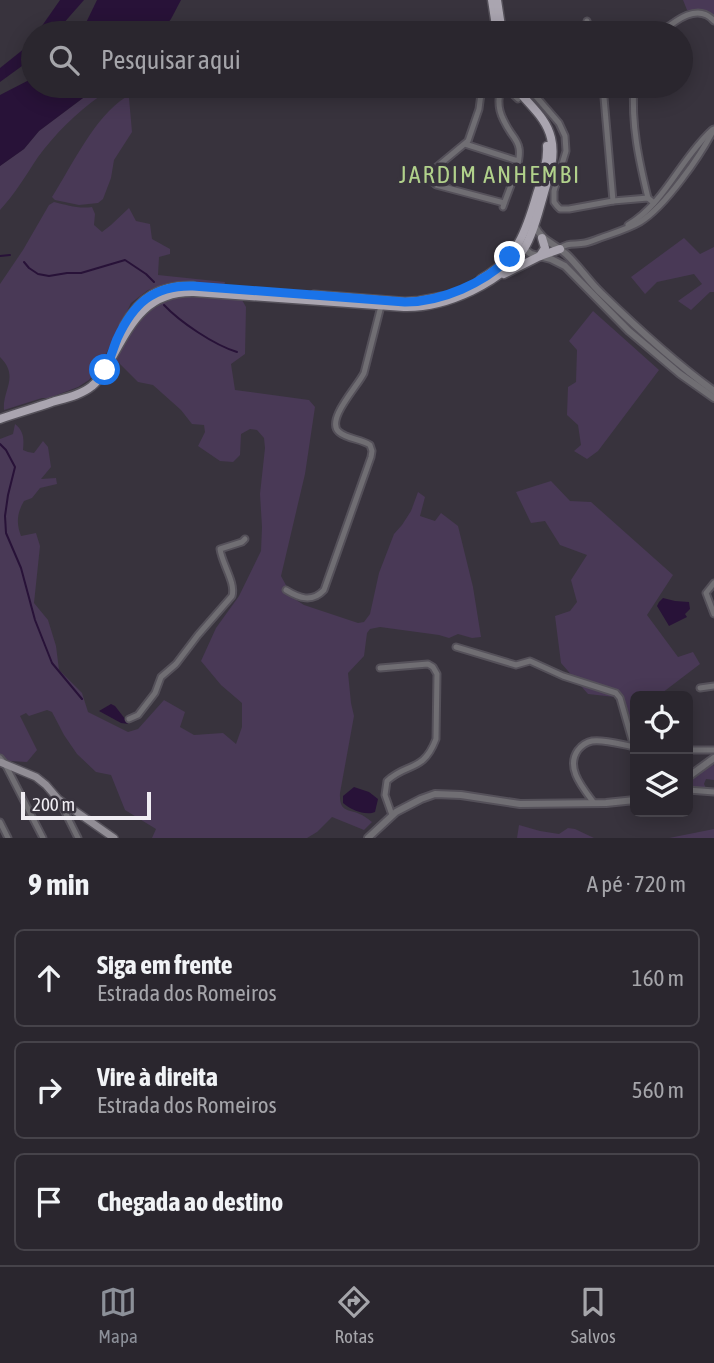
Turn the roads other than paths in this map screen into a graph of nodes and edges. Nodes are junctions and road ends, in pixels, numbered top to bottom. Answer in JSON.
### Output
{"nodes":[{"id":1,"x":492,"y":0,"type":"edge"},
{"id":2,"x":497,"y":0,"type":"edge"},
{"id":3,"x":495,"y":21,"type":"edge"},
{"id":4,"x":500,"y":21,"type":"edge"},
{"id":5,"x":677,"y":21,"type":"edge"},
{"id":6,"x":714,"y":21,"type":"edge"},
{"id":7,"x":480,"y":98,"type":"edge"},
{"id":8,"x":501,"y":98,"type":"edge"},
{"id":9,"x":517,"y":98,"type":"edge"},
{"id":10,"x":525,"y":98,"type":"edge"},
{"id":11,"x":537,"y":98,"type":"edge"},
{"id":12,"x":604,"y":98,"type":"edge"},
{"id":13,"x":633,"y":98,"type":"edge"},
{"id":14,"x":714,"y":129,"type":"edge"},
{"id":15,"x":466,"y":144,"type":"junction"},
{"id":16,"x":518,"y":161,"type":"junction"},
{"id":17,"x":668,"y":191,"type":"junction"},
{"id":18,"x":648,"y":198,"type":"junction"},
{"id":19,"x":613,"y":201,"type":"junction"},
{"id":20,"x":654,"y":203,"type":"junction"},
{"id":21,"x":531,"y":225,"type":"junction"},
{"id":22,"x":619,"y":231,"type":"junction"},
{"id":23,"x":542,"y":238,"type":"junction"},
{"id":24,"x":524,"y":249,"type":"junction"},
{"id":25,"x":560,"y":249,"type":"junction"},
{"id":26,"x":540,"y":256,"type":"junction"},
{"id":27,"x":492,"y":279,"type":"junction"},
{"id":28,"x":381,"y":306,"type":"junction"},
{"id":29,"x":108,"y":364,"type":"junction"},
{"id":30,"x":714,"y":391,"type":"edge"},
{"id":31,"x":714,"y":398,"type":"edge"},
{"id":32,"x":0,"y":419,"type":"edge"},
{"id":33,"x":244,"y":539,"type":"dead end"},
{"id":34,"x":714,"y":583,"type":"edge"},
{"id":35,"x":286,"y":590,"type":"dead end"},
{"id":36,"x":714,"y":614,"type":"edge"},
{"id":37,"x":456,"y":647,"type":"dead end"},
{"id":38,"x":380,"y":668,"type":"dead end"},
{"id":39,"x":714,"y":686,"type":"edge"},
{"id":40,"x":700,"y":688,"type":"dead end"},
{"id":41,"x":129,"y":719,"type":"dead end"},
{"id":42,"x":630,"y":733,"type":"edge"},
{"id":43,"x":630,"y":746,"type":"edge"},
{"id":44,"x":693,"y":750,"type":"edge"},
{"id":45,"x":714,"y":750,"type":"edge"},
{"id":46,"x":714,"y":758,"type":"edge"},
{"id":47,"x":2,"y":761,"type":"edge"},
{"id":48,"x":693,"y":773,"type":"edge"},
{"id":49,"x":693,"y":790,"type":"edge"},
{"id":50,"x":714,"y":792,"type":"edge"},
{"id":51,"x":58,"y":799,"type":"junction"},
{"id":52,"x":630,"y":800,"type":"edge"},
{"id":53,"x":590,"y":803,"type":"junction"},
{"id":54,"x":392,"y":815,"type":"junction"},
{"id":55,"x":0,"y":822,"type":"edge"},
{"id":56,"x":8,"y":838,"type":"edge"},
{"id":57,"x":43,"y":838,"type":"edge"},
{"id":58,"x":78,"y":838,"type":"edge"},
{"id":59,"x":114,"y":838,"type":"edge"},
{"id":60,"x":369,"y":838,"type":"edge"}],
"edges":[{"from":1,"to":3,"type":"main road"},
{"from":2,"to":4,"type":"main road"},
{"from":5,"to":6,"type":"street"},
{"from":7,"to":15,"type":"street"},
{"from":8,"to":16,"type":"street"},
{"from":9,"to":21,"type":"main road"},
{"from":10,"to":21,"type":"main road"},
{"from":11,"to":19,"type":"street"},
{"from":12,"to":19,"type":"street"},
{"from":13,"to":18,"type":"street"},
{"from":14,"to":17,"type":"street"},
{"from":15,"to":16,"type":"street"},
{"from":15,"to":16,"type":"street"},
{"from":17,"to":20,"type":"street"},
{"from":17,"to":22,"type":"street"},
{"from":18,"to":19,"type":"street"},
{"from":18,"to":20,"type":"street"},
{"from":20,"to":22,"type":"street"},
{"from":21,"to":23,"type":"street"},
{"from":21,"to":24,"type":"main road"},
{"from":21,"to":29,"type":"main road"},
{"from":22,"to":25,"type":"street"},
{"from":23,"to":25,"type":"street"},
{"from":23,"to":26,"type":"main road"},
{"from":24,"to":26,"type":"street"},
{"from":24,"to":27,"type":"main road"},
{"from":25,"to":26,"type":"main road"},
{"from":25,"to":30,"type":"street"},
{"from":26,"to":27,"type":"main road"},
{"from":26,"to":31,"type":"street"},
{"from":27,"to":28,"type":"main road"},
{"from":28,"to":29,"type":"main road"},
{"from":28,"to":35,"type":"street"},
{"from":29,"to":32,"type":"main road"},
{"from":33,"to":41,"type":"street"},
{"from":34,"to":36,"type":"street"},
{"from":37,"to":42,"type":"street"},
{"from":38,"to":54,"type":"street"},
{"from":39,"to":40,"type":"street"},
{"from":43,"to":53,"type":"street"},
{"from":44,"to":45,"type":"street"},
{"from":46,"to":48,"type":"street"},
{"from":47,"to":51,"type":"main road"},
{"from":47,"to":57,"type":"street"},
{"from":49,"to":50,"type":"street"},
{"from":51,"to":58,"type":"street"},
{"from":51,"to":59,"type":"main road"},
{"from":52,"to":53,"type":"street"},
{"from":53,"to":54,"type":"street"},
{"from":54,"to":60,"type":"street"},
{"from":55,"to":56,"type":"street"}]}
